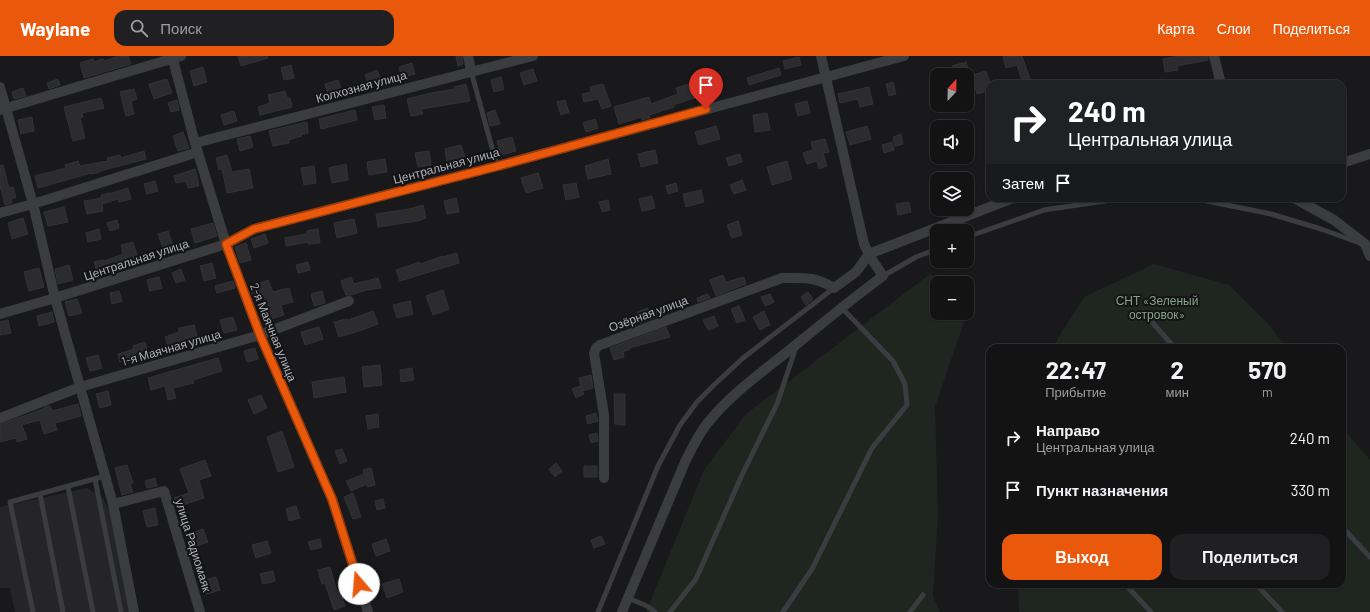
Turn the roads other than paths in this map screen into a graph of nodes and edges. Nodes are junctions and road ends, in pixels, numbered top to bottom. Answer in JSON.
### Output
{"nodes":[{"id":1,"x":468,"y":56,"type":"edge"},
{"id":2,"x":533,"y":56,"type":"edge"},
{"id":3,"x":821,"y":56,"type":"edge"},
{"id":4,"x":904,"y":56,"type":"edge"},
{"id":5,"x":1214,"y":56,"type":"edge"},
{"id":6,"x":175,"y":57,"type":"edge"},
{"id":7,"x":471,"y":71,"type":"junction"},
{"id":8,"x":826,"y":76,"type":"junction"},
{"id":9,"x":1220,"y":80,"type":"edge"},
{"id":10,"x":0,"y":87,"type":"edge"},
{"id":11,"x":3,"y":109,"type":"edge"},
{"id":12,"x":197,"y":148,"type":"junction"},
{"id":13,"x":1370,"y":154,"type":"edge"},
{"id":14,"x":1346,"y":162,"type":"edge"},
{"id":15,"x":498,"y":166,"type":"junction"},
{"id":16,"x":1002,"y":202,"type":"edge"},
{"id":17,"x":1098,"y":202,"type":"edge"},
{"id":18,"x":1212,"y":202,"type":"edge"},
{"id":19,"x":1301,"y":202,"type":"edge"},
{"id":20,"x":33,"y":204,"type":"junction"},
{"id":21,"x":0,"y":213,"type":"edge"},
{"id":22,"x":974,"y":235,"type":"edge"},
{"id":23,"x":226,"y":244,"type":"junction"},
{"id":24,"x":1368,"y":245,"type":"edge"},
{"id":25,"x":930,"y":252,"type":"edge"},
{"id":26,"x":869,"y":254,"type":"junction"},
{"id":27,"x":1370,"y":256,"type":"edge"},
{"id":28,"x":883,"y":276,"type":"junction"},
{"id":29,"x":834,"y":288,"type":"junction"},
{"id":30,"x":54,"y":298,"type":"junction"},
{"id":31,"x":349,"y":301,"type":"dead end"},
{"id":32,"x":841,"y":307,"type":"junction"},
{"id":33,"x":1143,"y":312,"type":"dead end"},
{"id":34,"x":0,"y":314,"type":"edge"},
{"id":35,"x":260,"y":335,"type":"junction"},
{"id":36,"x":797,"y":344,"type":"junction"},
{"id":37,"x":1172,"y":344,"type":"edge"},
{"id":38,"x":80,"y":387,"type":"junction"},
{"id":39,"x":0,"y":418,"type":"edge"},
{"id":40,"x":105,"y":476,"type":"junction"},
{"id":41,"x":604,"y":478,"type":"dead end"},
{"id":42,"x":95,"y":479,"type":"junction"},
{"id":43,"x":68,"y":487,"type":"junction"},
{"id":44,"x":40,"y":494,"type":"junction"},
{"id":45,"x":113,"y":504,"type":"junction"},
{"id":46,"x":1346,"y":531,"type":"edge"},
{"id":47,"x":1370,"y":557,"type":"edge"},
{"id":48,"x":1129,"y":588,"type":"edge"},
{"id":49,"x":1260,"y":588,"type":"edge"},
{"id":50,"x":923,"y":595,"type":"dead end"},
{"id":51,"x":628,"y":598,"type":"junction"},
{"id":52,"x":33,"y":612,"type":"edge"},
{"id":53,"x":63,"y":612,"type":"edge"},
{"id":54,"x":93,"y":612,"type":"edge"},
{"id":55,"x":121,"y":612,"type":"edge"},
{"id":56,"x":134,"y":612,"type":"edge"},
{"id":57,"x":200,"y":612,"type":"edge"},
{"id":58,"x":368,"y":612,"type":"edge"},
{"id":59,"x":598,"y":612,"type":"edge"},
{"id":60,"x":622,"y":612,"type":"edge"},
{"id":61,"x":655,"y":612,"type":"edge"},
{"id":62,"x":670,"y":612,"type":"edge"},
{"id":63,"x":783,"y":612,"type":"edge"},
{"id":64,"x":910,"y":612,"type":"edge"},
{"id":65,"x":1151,"y":612,"type":"edge"},
{"id":66,"x":1282,"y":612,"type":"edge"}],
"edges":[{"from":1,"to":7,"type":"street"},
{"from":2,"to":7,"type":"street","name":"Колхозная улица"},
{"from":3,"to":8,"type":"street"},
{"from":4,"to":8,"type":"street","name":"Центральная улица"},
{"from":5,"to":9,"type":"street"},
{"from":6,"to":11,"type":"street"},
{"from":6,"to":12,"type":"street","name":"2-я Маячная улица"},
{"from":7,"to":12,"type":"street","name":"Колхозная улица"},
{"from":7,"to":15,"type":"lane"},
{"from":8,"to":15,"type":"street","name":"Центральная улица"},
{"from":8,"to":26,"type":"street"},
{"from":10,"to":11,"type":"street"},
{"from":11,"to":20,"type":"street"},
{"from":12,"to":20,"type":"street","name":"Колхозная улица"},
{"from":12,"to":23,"type":"street","name":"2-я Маячная улица"},
{"from":13,"to":14,"type":"street"},
{"from":15,"to":23,"type":"street","name":"Центральная улица"},
{"from":16,"to":26,"type":"street"},
{"from":17,"to":22,"type":"lane"},
{"from":18,"to":24,"type":"lane"},
{"from":19,"to":24,"type":"street"},
{"from":20,"to":21,"type":"street","name":"Колхозная улица"},
{"from":20,"to":30,"type":"street"},
{"from":23,"to":30,"type":"street","name":"Центральная улица"},
{"from":23,"to":35,"type":"street","name":"2-я Маячная улица"},
{"from":24,"to":27,"type":"street"},
{"from":25,"to":28,"type":"lane"},
{"from":26,"to":28,"type":"street"},
{"from":26,"to":29,"type":"street"},
{"from":28,"to":32,"type":"street"},
{"from":29,"to":41,"type":"street","name":"Озёрная улица"},
{"from":29,"to":59,"type":"lane"},
{"from":30,"to":34,"type":"street","name":"Центральная улица"},
{"from":30,"to":38,"type":"street"},
{"from":31,"to":35,"type":"street","name":"1-я Маячная улица"},
{"from":32,"to":36,"type":"street"},
{"from":32,"to":63,"type":"lane"},
{"from":33,"to":37,"type":"lane"},
{"from":35,"to":38,"type":"street","name":"1-я Маячная улица"},
{"from":35,"to":58,"type":"street","name":"2-я Маячная улица"},
{"from":36,"to":51,"type":"street"},
{"from":36,"to":62,"type":"lane"},
{"from":38,"to":39,"type":"street","name":"1-я Маячная улица"},
{"from":38,"to":40,"type":"street"},
{"from":40,"to":42,"type":"lane"},
{"from":40,"to":45,"type":"street"},
{"from":42,"to":43,"type":"lane"},
{"from":42,"to":55,"type":"lane"},
{"from":43,"to":44,"type":"lane"},
{"from":43,"to":54,"type":"lane"},
{"from":44,"to":52,"type":"lane"},
{"from":44,"to":53,"type":"lane"},
{"from":45,"to":56,"type":"street"},
{"from":45,"to":57,"type":"street","name":"улица Радиомаяк"},
{"from":46,"to":47,"type":"lane"},
{"from":48,"to":65,"type":"lane"},
{"from":49,"to":66,"type":"lane"},
{"from":50,"to":64,"type":"lane"},
{"from":51,"to":60,"type":"street"},
{"from":51,"to":61,"type":"lane"}]}
